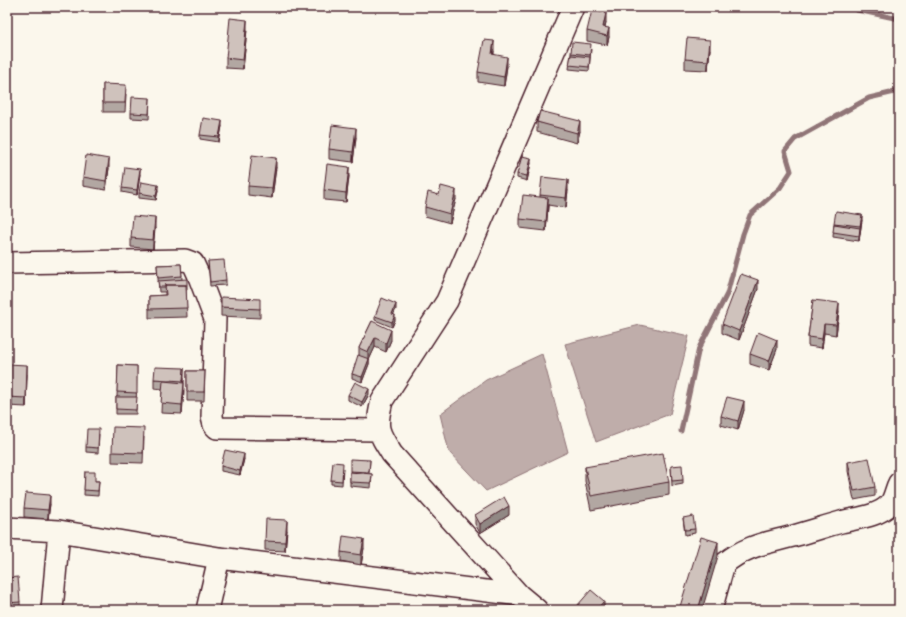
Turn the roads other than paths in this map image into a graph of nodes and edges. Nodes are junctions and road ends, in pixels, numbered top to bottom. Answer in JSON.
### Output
{"nodes":[{"id":1,"x":573,"y":7,"type":"edge"},
{"id":2,"x":7,"y":262,"type":"edge"},
{"id":3,"x":379,"y":430,"type":"junction"},
{"id":4,"x":899,"y":483,"type":"edge"},
{"id":5,"x":7,"y":528,"type":"edge"},
{"id":6,"x":59,"y":531,"type":"junction"},
{"id":7,"x":219,"y":558,"type":"junction"},
{"id":8,"x":520,"y":595,"type":"junction"},
{"id":9,"x":52,"y":610,"type":"edge"},
{"id":10,"x":207,"y":610,"type":"edge"},
{"id":11,"x":537,"y":610,"type":"edge"},
{"id":12,"x":711,"y":610,"type":"edge"}],
"edges":[{"from":1,"to":3,"type":"street"},
{"from":2,"to":3,"type":"street"},
{"from":3,"to":8,"type":"street"},
{"from":4,"to":12,"type":"street"},
{"from":5,"to":6,"type":"street"},
{"from":6,"to":7,"type":"street"},
{"from":6,"to":9,"type":"street"},
{"from":7,"to":8,"type":"street"},
{"from":7,"to":10,"type":"street"},
{"from":8,"to":11,"type":"street"}]}
